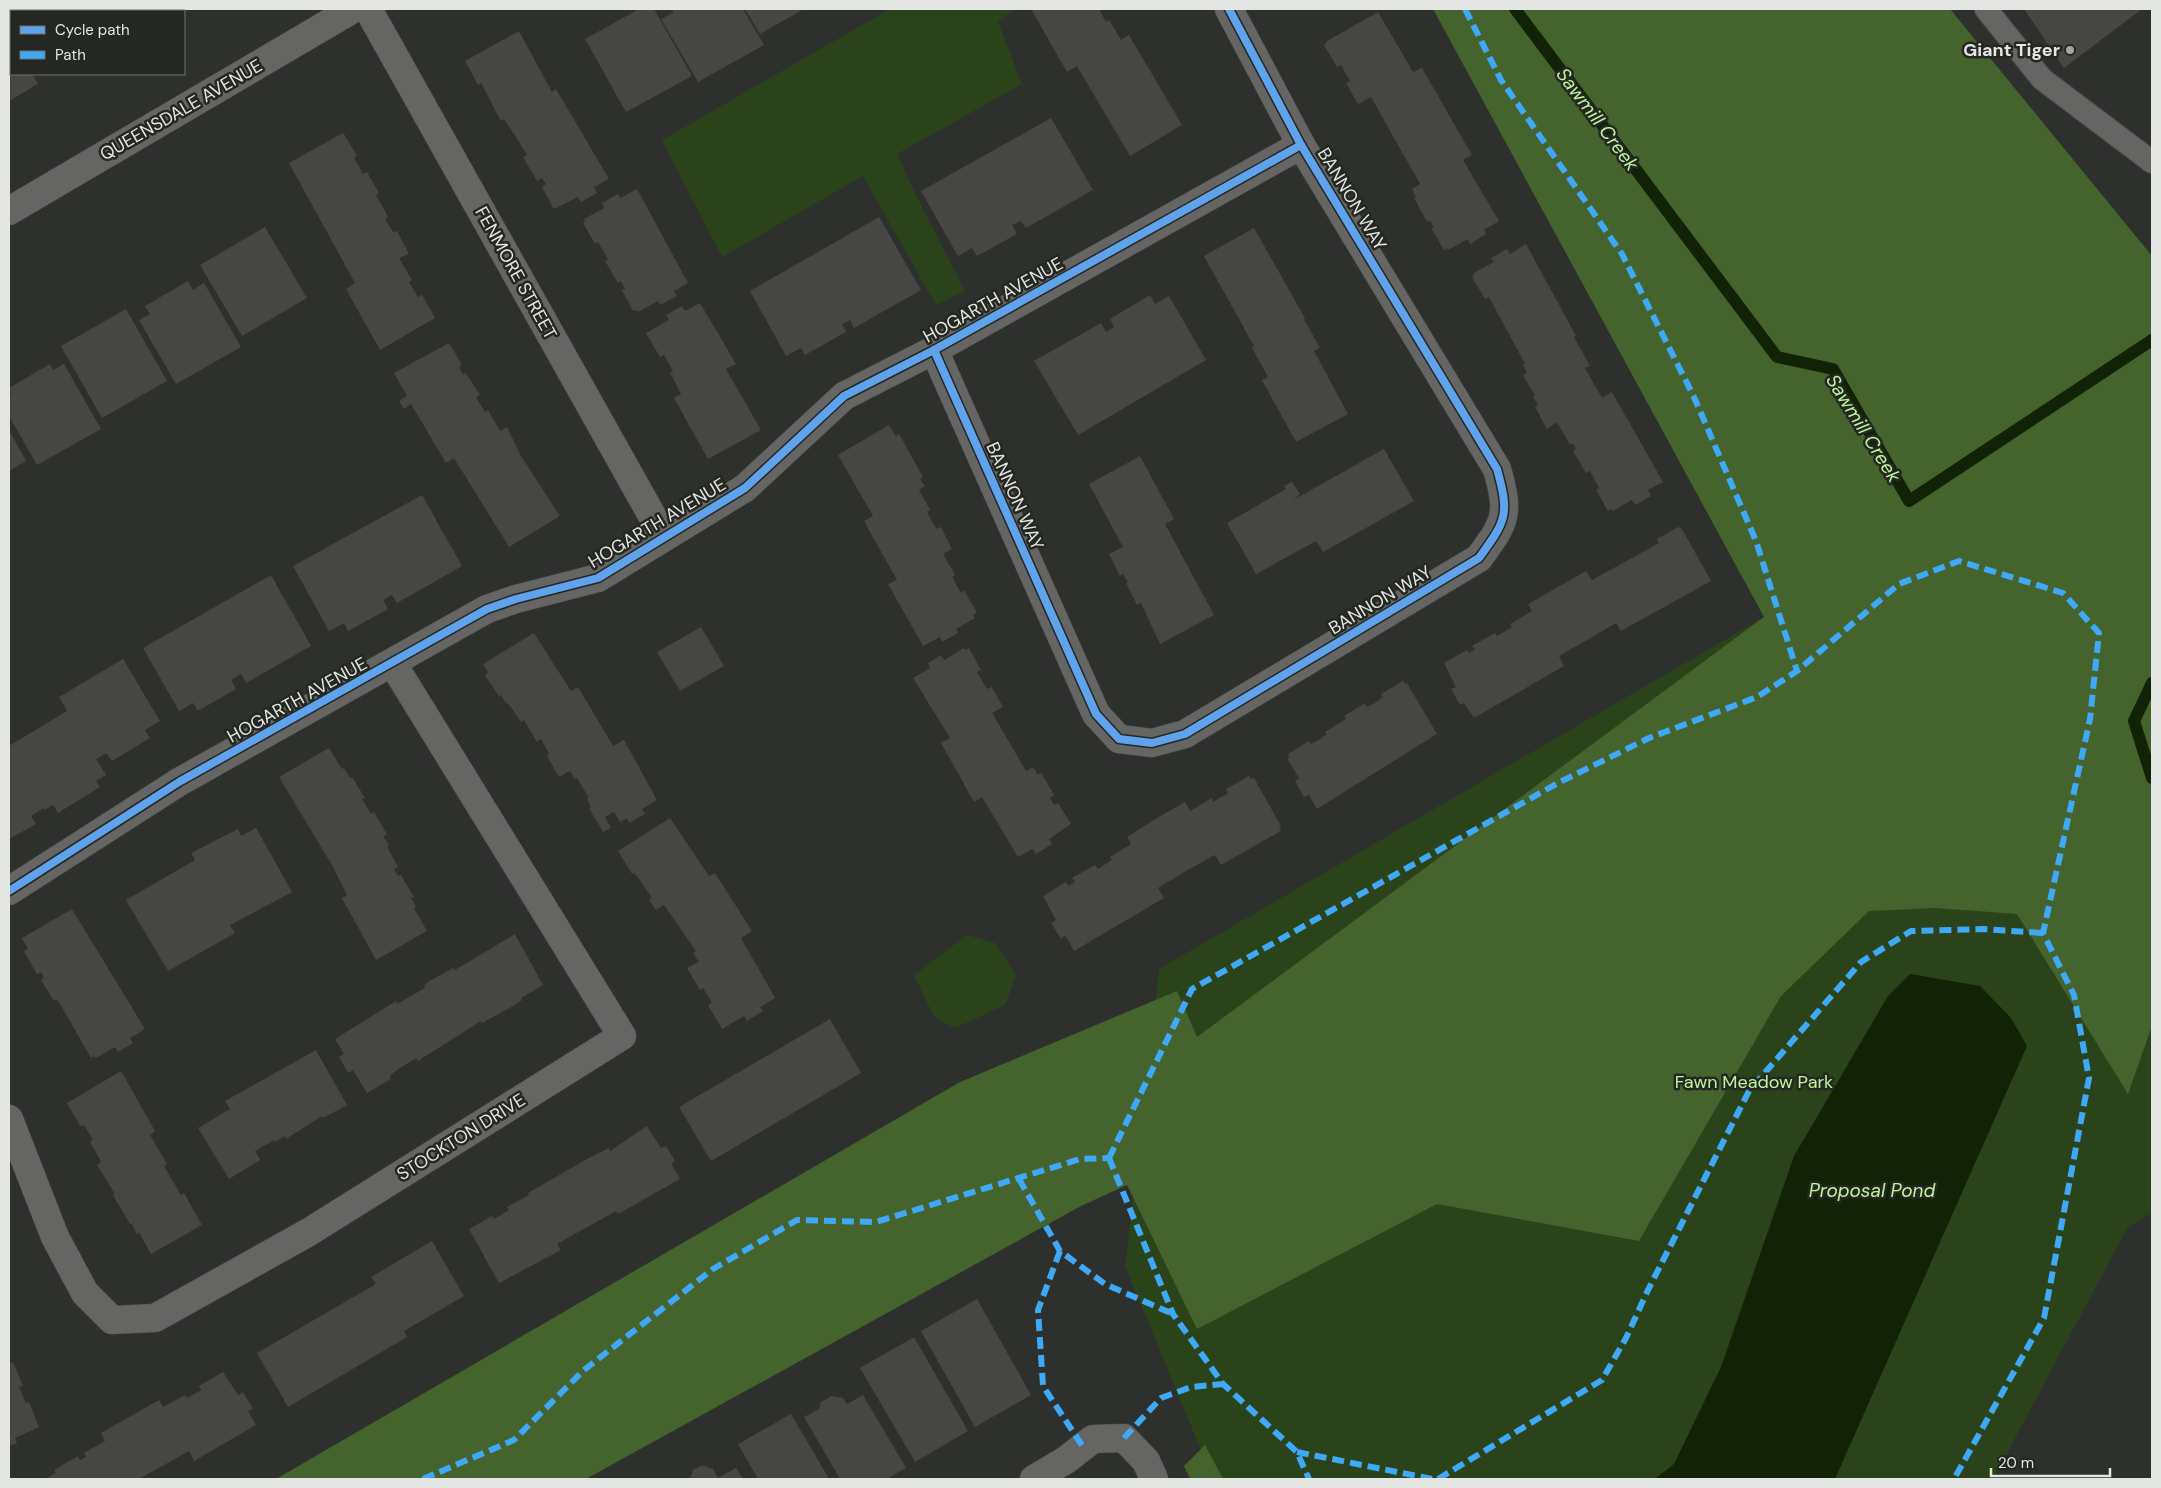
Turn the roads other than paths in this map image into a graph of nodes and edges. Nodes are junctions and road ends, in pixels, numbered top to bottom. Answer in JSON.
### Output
{"nodes":[{"id":1,"x":354,"y":9,"type":"edge"},
{"id":2,"x":368,"y":9,"type":"edge"},
{"id":3,"x":1229,"y":9,"type":"edge"},
{"id":4,"x":1986,"y":9,"type":"edge"},
{"id":5,"x":1301,"y":144,"type":"junction"},
{"id":6,"x":2152,"y":162,"type":"edge"},
{"id":7,"x":9,"y":211,"type":"edge"},
{"id":8,"x":934,"y":350,"type":"junction"},
{"id":9,"x":664,"y":537,"type":"junction"},
{"id":10,"x":393,"y":664,"type":"junction"},
{"id":11,"x":9,"y":891,"type":"edge"},
{"id":12,"x":9,"y":1119,"type":"edge"},
{"id":13,"x":1034,"y":1479,"type":"edge"},
{"id":14,"x":1154,"y":1479,"type":"edge"}],
"edges":[{"from":1,"to":7,"type":"street","name":"QUEENSDALE AVENUE"},
{"from":2,"to":9,"type":"street","name":"FENMORE STREET"},
{"from":3,"to":5,"type":"street","name":"BANNON WAY"},
{"from":4,"to":6,"type":"lane"},
{"from":5,"to":8,"type":"street","name":"HOGARTH AVENUE"},
{"from":5,"to":8,"type":"street","name":"BANNON WAY"},
{"from":8,"to":9,"type":"street","name":"HOGARTH AVENUE"},
{"from":9,"to":10,"type":"street","name":"HOGARTH AVENUE"},
{"from":10,"to":11,"type":"street","name":"HOGARTH AVENUE"},
{"from":10,"to":12,"type":"street","name":"STOCKTON DRIVE"},
{"from":13,"to":14,"type":"street"}]}
